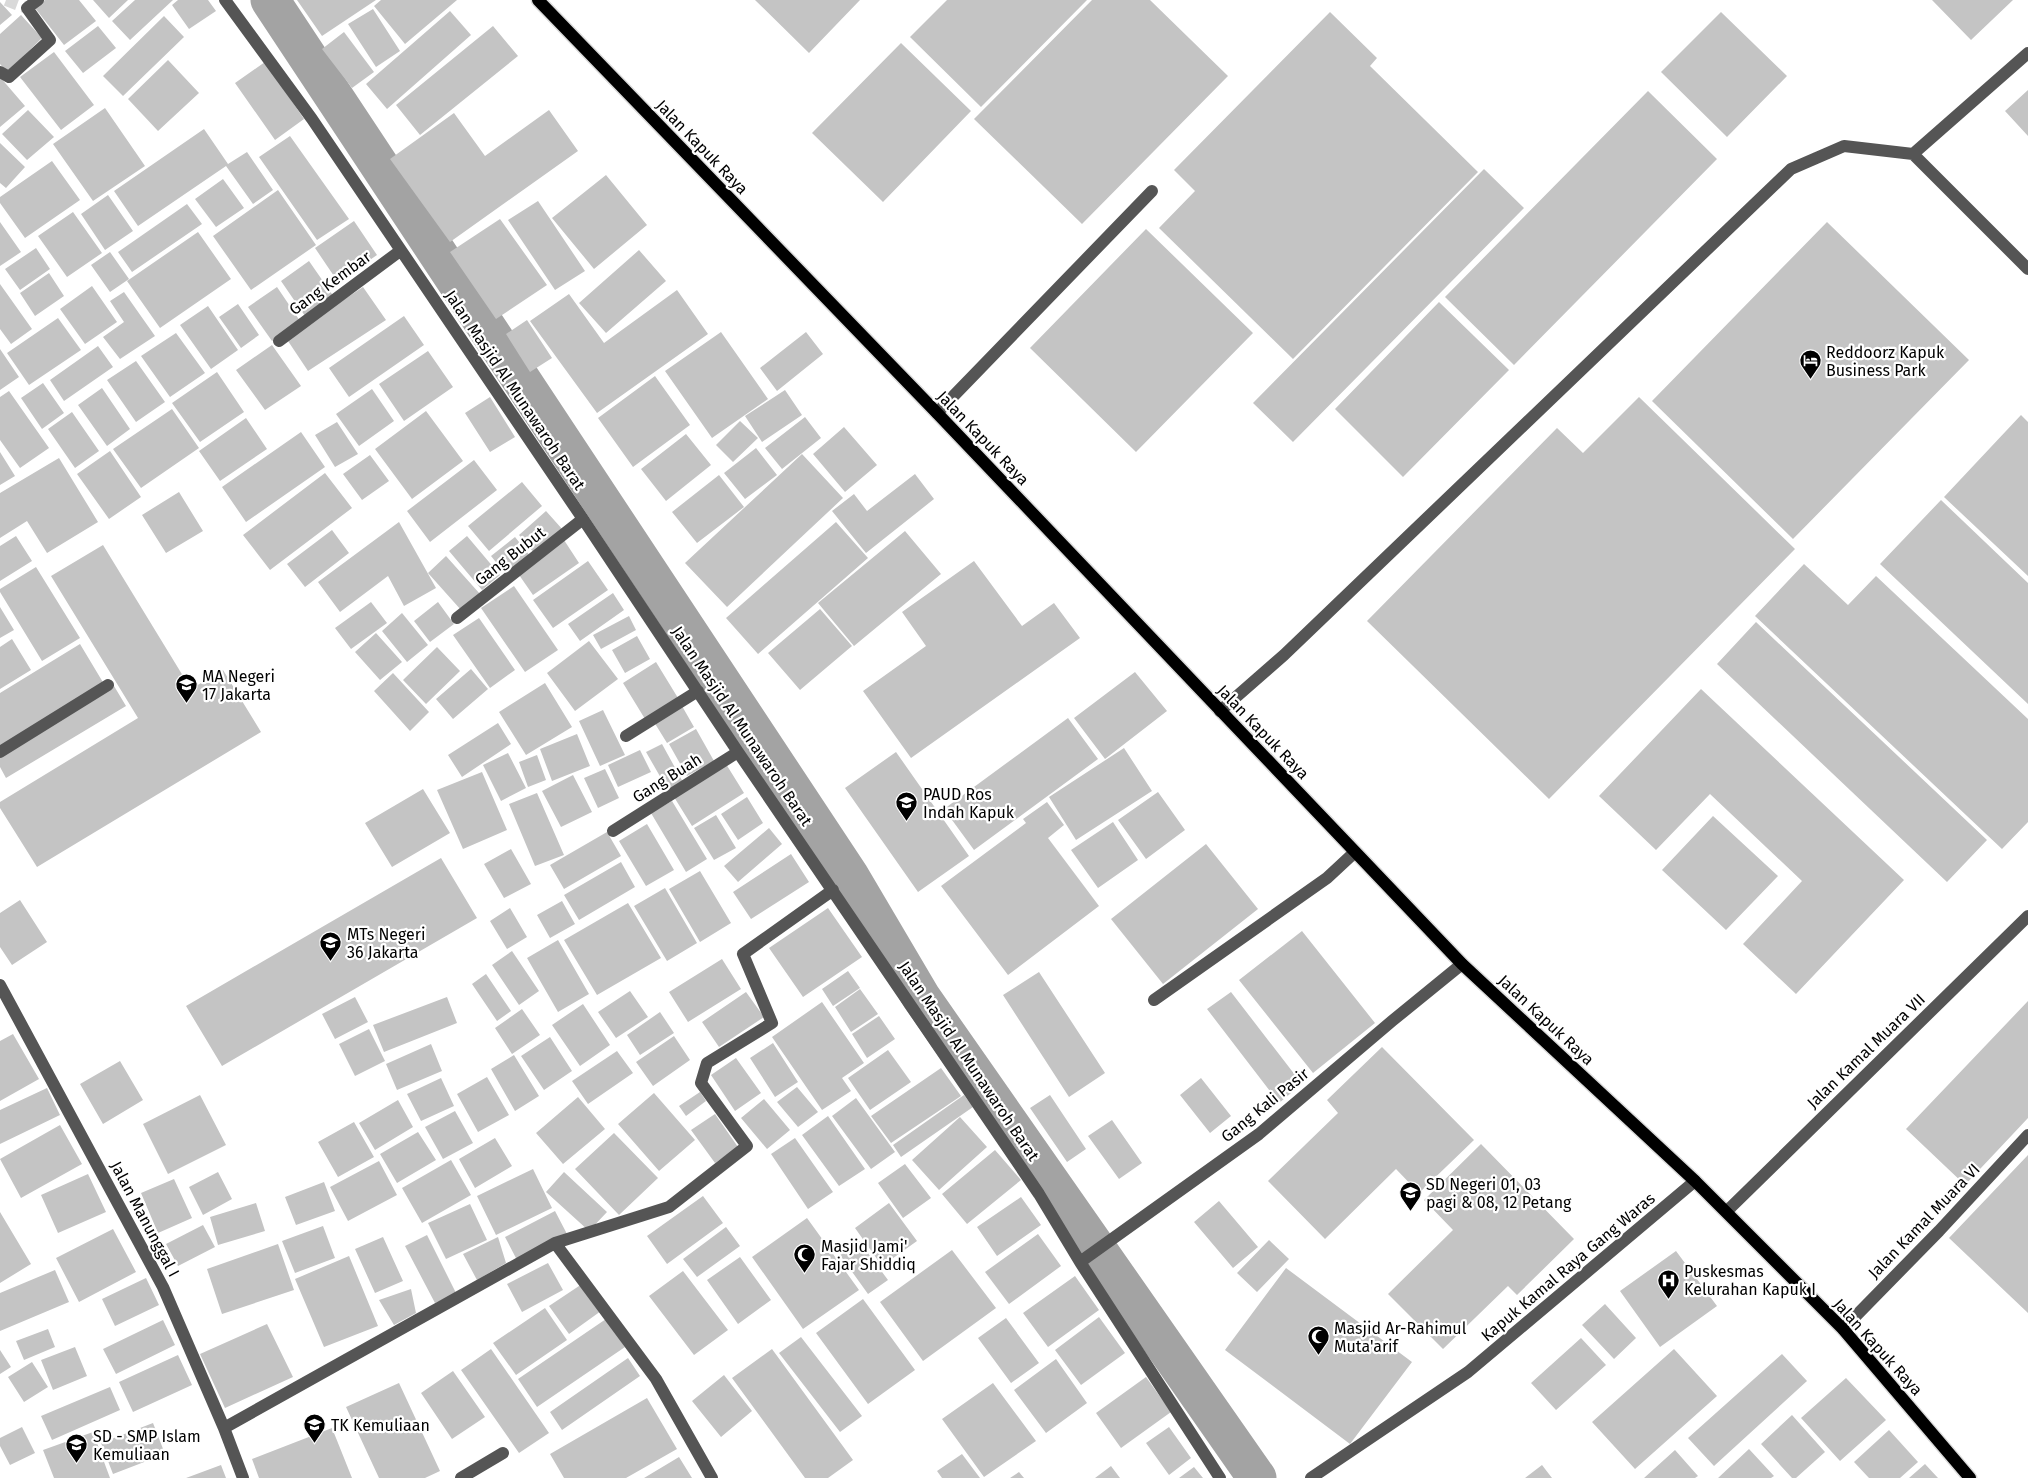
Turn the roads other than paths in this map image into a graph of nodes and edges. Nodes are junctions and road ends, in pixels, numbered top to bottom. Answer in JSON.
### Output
{"nodes":[{"id":1,"x":38,"y":0,"type":"edge"},
{"id":2,"x":225,"y":0,"type":"edge"},
{"id":3,"x":538,"y":0,"type":"edge"},
{"id":4,"x":2028,"y":53,"type":"edge"},
{"id":5,"x":0,"y":72,"type":"edge"},
{"id":6,"x":1913,"y":154,"type":"junction"},
{"id":7,"x":1152,"y":191,"type":"dead end"},
{"id":8,"x":400,"y":250,"type":"junction"},
{"id":9,"x":2028,"y":269,"type":"edge"},
{"id":10,"x":279,"y":341,"type":"dead end"},
{"id":11,"x":937,"y":413,"type":"junction"},
{"id":12,"x":583,"y":519,"type":"junction"},
{"id":13,"x":457,"y":618,"type":"dead end"},
{"id":14,"x":108,"y":684,"type":"dead end"},
{"id":15,"x":698,"y":691,"type":"junction"},
{"id":16,"x":1220,"y":711,"type":"junction"},
{"id":17,"x":626,"y":736,"type":"dead end"},
{"id":18,"x":0,"y":752,"type":"edge"},
{"id":19,"x":738,"y":752,"type":"junction"},
{"id":20,"x":613,"y":831,"type":"dead end"},
{"id":21,"x":1355,"y":852,"type":"junction"},
{"id":22,"x":833,"y":890,"type":"junction"},
{"id":23,"x":2028,"y":916,"type":"edge"},
{"id":24,"x":1462,"y":964,"type":"junction"},
{"id":25,"x":0,"y":985,"type":"edge"},
{"id":26,"x":1154,"y":1000,"type":"dead end"},
{"id":27,"x":2028,"y":1135,"type":"edge"},
{"id":28,"x":1695,"y":1181,"type":"junction"},
{"id":29,"x":1726,"y":1211,"type":"junction"},
{"id":30,"x":555,"y":1243,"type":"junction"},
{"id":31,"x":1084,"y":1260,"type":"junction"},
{"id":32,"x":1843,"y":1329,"type":"junction"},
{"id":33,"x":224,"y":1428,"type":"junction"},
{"id":34,"x":503,"y":1453,"type":"dead end"},
{"id":35,"x":243,"y":1478,"type":"edge"},
{"id":36,"x":461,"y":1478,"type":"edge"},
{"id":37,"x":712,"y":1478,"type":"edge"},
{"id":38,"x":1220,"y":1478,"type":"edge"},
{"id":39,"x":1311,"y":1478,"type":"edge"},
{"id":40,"x":1970,"y":1478,"type":"edge"}],
"edges":[{"from":1,"to":5,"type":"street"},
{"from":2,"to":8,"type":"street","name":"Jalan Masjid Al Munawaroh Barat"},
{"from":3,"to":11,"type":"main road","name":"Jalan Kapuk Raya"},
{"from":4,"to":6,"type":"street"},
{"from":6,"to":9,"type":"street"},
{"from":6,"to":16,"type":"street"},
{"from":7,"to":11,"type":"street"},
{"from":8,"to":10,"type":"street","name":"Gang Kembar"},
{"from":8,"to":12,"type":"street","name":"Jalan Masjid Al Munawaroh Barat"},
{"from":11,"to":16,"type":"main road","name":"Jalan Kapuk Raya"},
{"from":12,"to":13,"type":"street","name":"Gang Bubut"},
{"from":12,"to":15,"type":"street","name":"Jalan Masjid Al Munawaroh Barat"},
{"from":14,"to":18,"type":"street"},
{"from":15,"to":17,"type":"street"},
{"from":15,"to":19,"type":"street","name":"Jalan Masjid Al Munawaroh Barat"},
{"from":16,"to":21,"type":"main road","name":"Jalan Kapuk Raya"},
{"from":19,"to":20,"type":"street","name":"Gang Buah"},
{"from":19,"to":22,"type":"street","name":"Jalan Masjid Al Munawaroh Barat"},
{"from":21,"to":24,"type":"main road","name":"Jalan Kapuk Raya"},
{"from":21,"to":26,"type":"street"},
{"from":22,"to":30,"type":"street"},
{"from":22,"to":31,"type":"street","name":"Jalan Masjid Al Munawaroh Barat"},
{"from":23,"to":29,"type":"street","name":"Jalan Kamal Muara VII"},
{"from":24,"to":28,"type":"main road","name":"Jalan Kapuk Raya"},
{"from":24,"to":31,"type":"street","name":"Gang Kali Pasir"},
{"from":25,"to":33,"type":"street","name":"Jalan Manunggal I"},
{"from":27,"to":32,"type":"street","name":"Jalan Kamal Muara VI"},
{"from":28,"to":29,"type":"main road","name":"Jalan Kapuk Raya"},
{"from":28,"to":39,"type":"street","name":"Kapuk Kamal Raya Gang Waras"},
{"from":29,"to":32,"type":"main road","name":"Jalan Kapuk Raya"},
{"from":30,"to":33,"type":"street"},
{"from":30,"to":37,"type":"street"},
{"from":31,"to":38,"type":"street","name":"Jalan Masjid Al Munawaroh Barat"},
{"from":32,"to":40,"type":"main road","name":"Jalan Kapuk Raya"},
{"from":33,"to":35,"type":"street","name":"Jalan Manunggal I"},
{"from":34,"to":36,"type":"street"}]}
